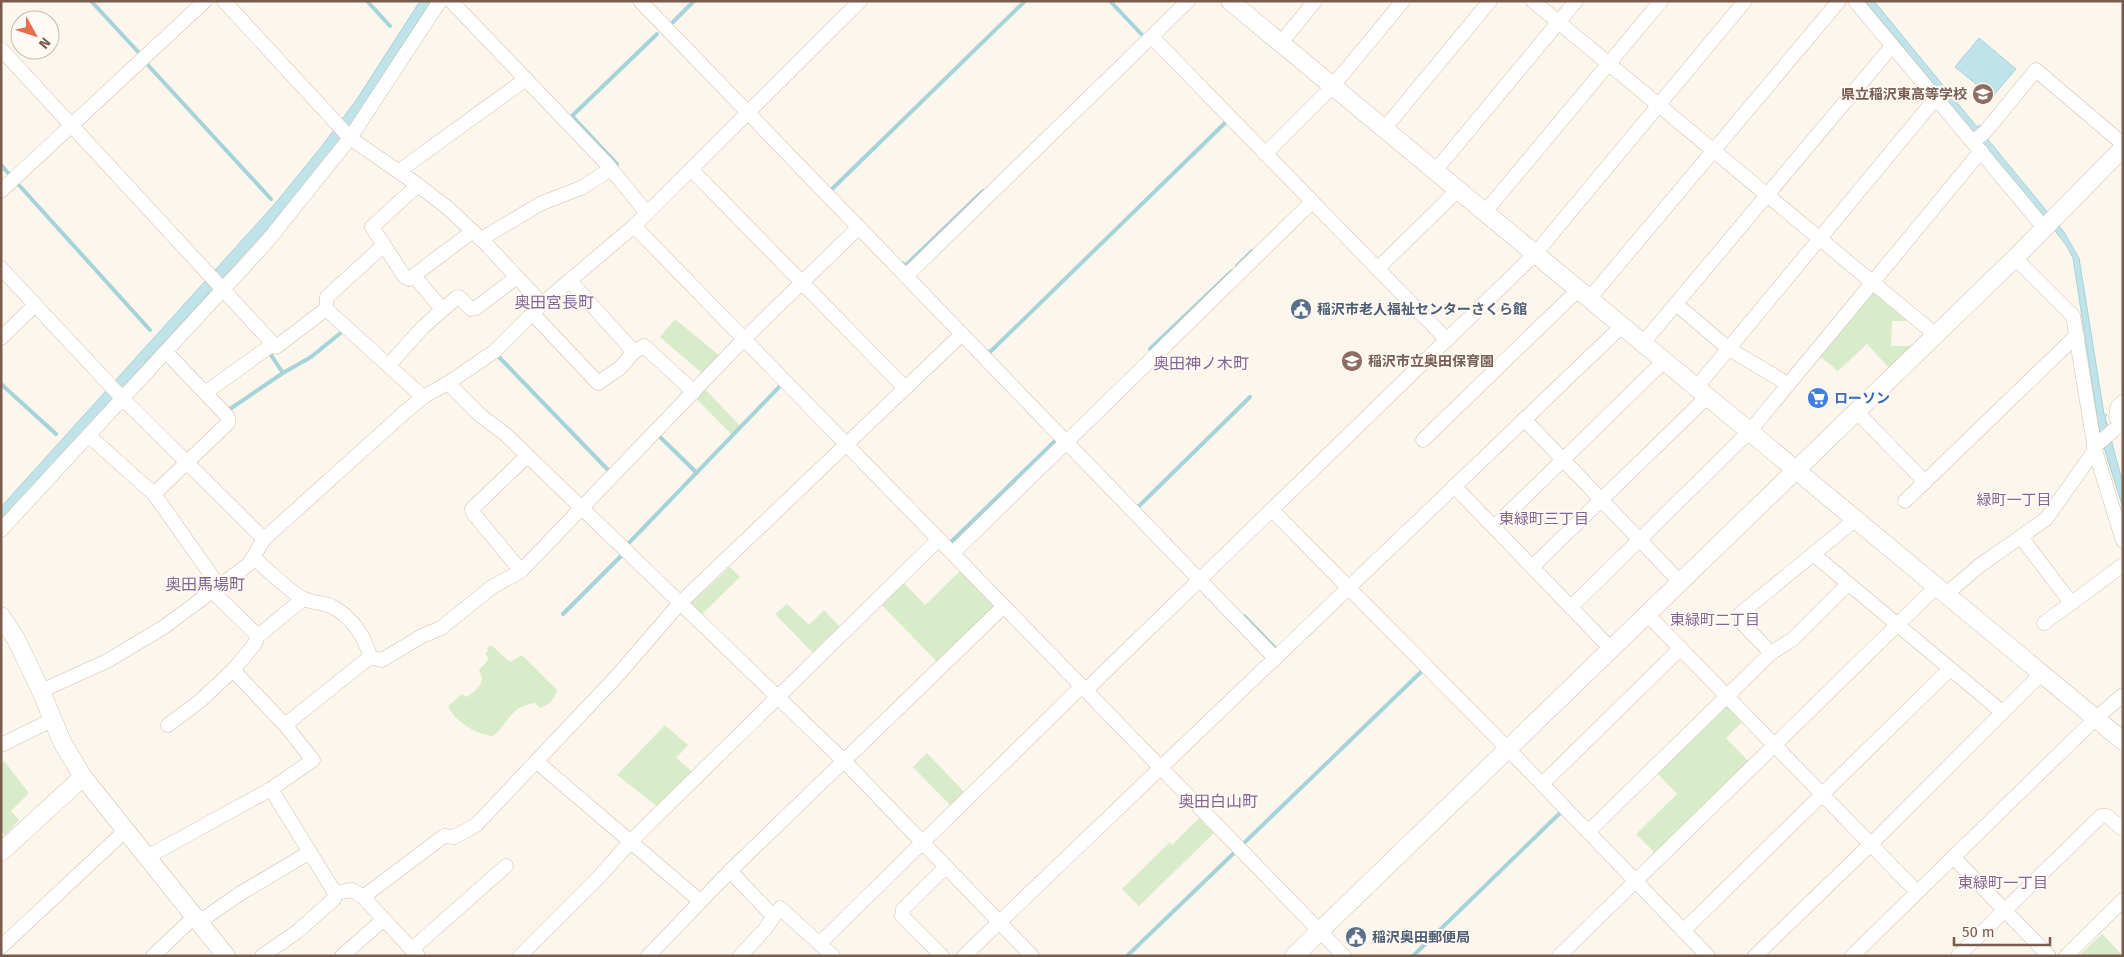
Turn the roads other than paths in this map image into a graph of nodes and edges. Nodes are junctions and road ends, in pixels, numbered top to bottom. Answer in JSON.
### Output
{"nodes":[{"id":1,"x":205,"y":1,"type":"edge"},
{"id":2,"x":224,"y":1,"type":"edge"},
{"id":3,"x":440,"y":1,"type":"edge"},
{"id":4,"x":451,"y":1,"type":"edge"},
{"id":5,"x":640,"y":1,"type":"edge"},
{"id":6,"x":860,"y":1,"type":"edge"},
{"id":7,"x":1188,"y":1,"type":"edge"},
{"id":8,"x":1230,"y":1,"type":"edge"},
{"id":9,"x":1315,"y":1,"type":"edge"},
{"id":10,"x":1403,"y":1,"type":"edge"},
{"id":11,"x":1490,"y":1,"type":"edge"},
{"id":12,"x":1533,"y":1,"type":"edge"},
{"id":13,"x":1576,"y":1,"type":"edge"},
{"id":14,"x":1661,"y":1,"type":"edge"},
{"id":15,"x":1745,"y":1,"type":"edge"},
{"id":16,"x":1839,"y":1,"type":"edge"},
{"id":17,"x":1856,"y":1,"type":"edge"},
{"id":18,"x":1558,"y":22,"type":"junction"},
{"id":19,"x":1152,"y":37,"type":"junction"},
{"id":20,"x":1280,"y":44,"type":"junction"},
{"id":21,"x":1892,"y":46,"type":"junction"},
{"id":22,"x":1,"y":49,"type":"edge"},
{"id":23,"x":1609,"y":64,"type":"junction"},
{"id":24,"x":526,"y":79,"type":"junction"},
{"id":25,"x":1332,"y":87,"type":"junction"},
{"id":26,"x":1936,"y":98,"type":"junction"},
{"id":27,"x":1659,"y":105,"type":"junction"},
{"id":28,"x":747,"y":112,"type":"junction"},
{"id":29,"x":72,"y":125,"type":"junction"},
{"id":30,"x":1384,"y":130,"type":"junction"},
{"id":31,"x":349,"y":137,"type":"junction"},
{"id":32,"x":1979,"y":141,"type":"junction"},
{"id":33,"x":2123,"y":144,"type":"edge"},
{"id":34,"x":2123,"y":148,"type":"edge"},
{"id":35,"x":1714,"y":151,"type":"junction"},
{"id":36,"x":1265,"y":154,"type":"junction"},
{"id":37,"x":610,"y":169,"type":"junction"},
{"id":38,"x":691,"y":169,"type":"junction"},
{"id":39,"x":398,"y":171,"type":"junction"},
{"id":40,"x":1434,"y":171,"type":"junction"},
{"id":41,"x":418,"y":185,"type":"junction"},
{"id":42,"x":1458,"y":190,"type":"junction"},
{"id":43,"x":1,"y":191,"type":"edge"},
{"id":44,"x":1767,"y":195,"type":"junction"},
{"id":45,"x":1312,"y":202,"type":"junction"},
{"id":46,"x":1485,"y":212,"type":"junction"},
{"id":47,"x":647,"y":213,"type":"junction"},
{"id":48,"x":2050,"y":223,"type":"junction"},
{"id":49,"x":634,"y":226,"type":"junction"},
{"id":50,"x":858,"y":227,"type":"junction"},
{"id":51,"x":477,"y":235,"type":"junction"},
{"id":52,"x":1820,"y":239,"type":"junction"},
{"id":53,"x":384,"y":246,"type":"junction"},
{"id":54,"x":1535,"y":254,"type":"junction"},
{"id":55,"x":2015,"y":258,"type":"junction"},
{"id":56,"x":1,"y":268,"type":"edge"},
{"id":57,"x":1377,"y":269,"type":"junction"},
{"id":58,"x":414,"y":276,"type":"junction"},
{"id":59,"x":906,"y":276,"type":"junction"},
{"id":60,"x":517,"y":277,"type":"junction"},
{"id":61,"x":570,"y":281,"type":"junction"},
{"id":62,"x":1873,"y":282,"type":"junction"},
{"id":63,"x":801,"y":283,"type":"junction"},
{"id":64,"x":222,"y":287,"type":"junction"},
{"id":65,"x":1584,"y":295,"type":"junction"},
{"id":66,"x":1676,"y":304,"type":"junction"},
{"id":67,"x":35,"y":305,"type":"junction"},
{"id":68,"x":326,"y":309,"type":"junction"},
{"id":69,"x":538,"y":309,"type":"junction"},
{"id":70,"x":442,"y":310,"type":"junction"},
{"id":71,"x":1622,"y":326,"type":"junction"},
{"id":72,"x":962,"y":334,"type":"junction"},
{"id":73,"x":1936,"y":335,"type":"junction"},
{"id":74,"x":2077,"y":335,"type":"junction"},
{"id":75,"x":1,"y":338,"type":"edge"},
{"id":76,"x":744,"y":339,"type":"junction"},
{"id":77,"x":1447,"y":340,"type":"junction"},
{"id":78,"x":1642,"y":343,"type":"junction"},
{"id":79,"x":273,"y":344,"type":"junction"},
{"id":80,"x":1729,"y":349,"type":"junction"},
{"id":81,"x":166,"y":352,"type":"junction"},
{"id":82,"x":634,"y":352,"type":"junction"},
{"id":83,"x":1664,"y":361,"type":"junction"},
{"id":84,"x":388,"y":365,"type":"junction"},
{"id":85,"x":448,"y":383,"type":"junction"},
{"id":86,"x":1788,"y":384,"type":"junction"},
{"id":87,"x":905,"y":388,"type":"junction"},
{"id":88,"x":694,"y":392,"type":"junction"},
{"id":89,"x":1702,"y":392,"type":"junction"},
{"id":90,"x":205,"y":393,"type":"junction"},
{"id":91,"x":423,"y":397,"type":"junction"},
{"id":92,"x":121,"y":398,"type":"junction"},
{"id":93,"x":2123,"y":402,"type":"edge"},
{"id":94,"x":1857,"y":412,"type":"junction"},
{"id":95,"x":1524,"y":419,"type":"junction"},
{"id":96,"x":2123,"y":422,"type":"edge"},
{"id":97,"x":1749,"y":432,"type":"junction"},
{"id":98,"x":89,"y":436,"type":"junction"},
{"id":99,"x":1423,"y":440,"type":"dead end"},
{"id":100,"x":1066,"y":441,"type":"junction"},
{"id":101,"x":846,"y":444,"type":"junction"},
{"id":102,"x":2096,"y":446,"type":"junction"},
{"id":103,"x":527,"y":456,"type":"junction"},
{"id":104,"x":1563,"y":460,"type":"junction"},
{"id":105,"x":187,"y":463,"type":"junction"},
{"id":106,"x":1796,"y":471,"type":"junction"},
{"id":107,"x":1925,"y":482,"type":"junction"},
{"id":108,"x":1454,"y":486,"type":"junction"},
{"id":109,"x":154,"y":494,"type":"junction"},
{"id":110,"x":1601,"y":500,"type":"junction"},
{"id":111,"x":1905,"y":501,"type":"dead end"},
{"id":112,"x":581,"y":509,"type":"junction"},
{"id":113,"x":1272,"y":510,"type":"junction"},
{"id":114,"x":1855,"y":520,"type":"junction"},
{"id":115,"x":1494,"y":527,"type":"junction"},
{"id":116,"x":1,"y":530,"type":"edge"},
{"id":117,"x":2021,"y":537,"type":"junction"},
{"id":118,"x":264,"y":539,"type":"junction"},
{"id":119,"x":939,"y":539,"type":"junction"},
{"id":120,"x":1640,"y":540,"type":"junction"},
{"id":121,"x":2123,"y":541,"type":"edge"},
{"id":122,"x":953,"y":553,"type":"junction"},
{"id":123,"x":1813,"y":554,"type":"junction"},
{"id":124,"x":253,"y":557,"type":"junction"},
{"id":125,"x":2123,"y":565,"type":"edge"},
{"id":126,"x":1532,"y":567,"type":"junction"},
{"id":127,"x":521,"y":571,"type":"junction"},
{"id":128,"x":1200,"y":580,"type":"junction"},
{"id":129,"x":1681,"y":583,"type":"junction"},
{"id":130,"x":1848,"y":584,"type":"junction"},
{"id":131,"x":1349,"y":587,"type":"junction"},
{"id":132,"x":216,"y":588,"type":"junction"},
{"id":133,"x":1941,"y":591,"type":"junction"},
{"id":134,"x":303,"y":599,"type":"junction"},
{"id":135,"x":680,"y":603,"type":"junction"},
{"id":136,"x":2071,"y":603,"type":"junction"},
{"id":137,"x":1004,"y":606,"type":"junction"},
{"id":138,"x":1571,"y":607,"type":"junction"},
{"id":139,"x":1648,"y":614,"type":"junction"},
{"id":140,"x":2044,"y":623,"type":"dead end"},
{"id":141,"x":4,"y":624,"type":"edge"},
{"id":142,"x":1898,"y":625,"type":"junction"},
{"id":143,"x":258,"y":636,"type":"junction"},
{"id":144,"x":1681,"y":648,"type":"junction"},
{"id":145,"x":1612,"y":650,"type":"junction"},
{"id":146,"x":1771,"y":653,"type":"junction"},
{"id":147,"x":370,"y":657,"type":"junction"},
{"id":148,"x":1275,"y":658,"type":"junction"},
{"id":149,"x":1950,"y":669,"type":"junction"},
{"id":150,"x":233,"y":670,"type":"junction"},
{"id":151,"x":2041,"y":674,"type":"junction"},
{"id":152,"x":1084,"y":688,"type":"junction"},
{"id":153,"x":41,"y":691,"type":"junction"},
{"id":154,"x":2123,"y":695,"type":"edge"},
{"id":155,"x":777,"y":696,"type":"junction"},
{"id":156,"x":1727,"y":696,"type":"junction"},
{"id":157,"x":2002,"y":712,"type":"junction"},
{"id":158,"x":2095,"y":719,"type":"junction"},
{"id":159,"x":52,"y":720,"type":"junction"},
{"id":160,"x":168,"y":725,"type":"dead end"},
{"id":161,"x":285,"y":725,"type":"junction"},
{"id":162,"x":2123,"y":741,"type":"edge"},
{"id":163,"x":1,"y":745,"type":"edge"},
{"id":164,"x":1775,"y":745,"type":"junction"},
{"id":165,"x":1509,"y":750,"type":"junction"},
{"id":166,"x":844,"y":761,"type":"junction"},
{"id":167,"x":537,"y":762,"type":"junction"},
{"id":168,"x":1161,"y":768,"type":"junction"},
{"id":169,"x":83,"y":777,"type":"junction"},
{"id":170,"x":1542,"y":784,"type":"junction"},
{"id":171,"x":271,"y":789,"type":"junction"},
{"id":172,"x":1822,"y":794,"type":"junction"},
{"id":173,"x":2123,"y":829,"type":"edge"},
{"id":174,"x":126,"y":830,"type":"junction"},
{"id":175,"x":1588,"y":832,"type":"junction"},
{"id":176,"x":631,"y":841,"type":"junction"},
{"id":177,"x":922,"y":842,"type":"junction"},
{"id":178,"x":1870,"y":844,"type":"junction"},
{"id":179,"x":1,"y":852,"type":"edge"},
{"id":180,"x":310,"y":852,"type":"junction"},
{"id":181,"x":1953,"y":856,"type":"junction"},
{"id":182,"x":147,"y":857,"type":"junction"},
{"id":183,"x":506,"y":866,"type":"dead end"},
{"id":184,"x":946,"y":867,"type":"junction"},
{"id":185,"x":730,"y":871,"type":"junction"},
{"id":186,"x":1635,"y":881,"type":"junction"},
{"id":187,"x":1917,"y":892,"type":"junction"},
{"id":188,"x":335,"y":893,"type":"junction"},
{"id":189,"x":362,"y":897,"type":"junction"},
{"id":190,"x":2123,"y":900,"type":"edge"},
{"id":191,"x":700,"y":901,"type":"junction"},
{"id":192,"x":2005,"y":910,"type":"junction"},
{"id":193,"x":773,"y":916,"type":"junction"},
{"id":194,"x":197,"y":919,"type":"junction"},
{"id":195,"x":384,"y":919,"type":"junction"},
{"id":196,"x":1000,"y":922,"type":"junction"},
{"id":197,"x":1319,"y":930,"type":"junction"},
{"id":198,"x":1684,"y":931,"type":"junction"},
{"id":199,"x":820,"y":943,"type":"junction"},
{"id":200,"x":1,"y":947,"type":"edge"},
{"id":201,"x":414,"y":953,"type":"edge"},
{"id":202,"x":153,"y":956,"type":"edge"},
{"id":203,"x":226,"y":956,"type":"edge"},
{"id":204,"x":262,"y":956,"type":"edge"},
{"id":205,"x":342,"y":956,"type":"edge"},
{"id":206,"x":520,"y":956,"type":"edge"},
{"id":207,"x":648,"y":956,"type":"edge"},
{"id":208,"x":740,"y":956,"type":"edge"},
{"id":209,"x":833,"y":956,"type":"edge"},
{"id":210,"x":942,"y":956,"type":"edge"},
{"id":211,"x":964,"y":956,"type":"edge"},
{"id":212,"x":1032,"y":956,"type":"edge"},
{"id":213,"x":1294,"y":956,"type":"edge"},
{"id":214,"x":1344,"y":956,"type":"edge"},
{"id":215,"x":1559,"y":956,"type":"edge"},
{"id":216,"x":1708,"y":956,"type":"edge"},
{"id":217,"x":1755,"y":956,"type":"edge"},
{"id":218,"x":1852,"y":956,"type":"edge"},
{"id":219,"x":1958,"y":956,"type":"edge"},
{"id":220,"x":2049,"y":956,"type":"edge"},
{"id":221,"x":2066,"y":956,"type":"edge"}],
"edges":[{"from":1,"to":29,"type":"street"},
{"from":2,"to":31,"type":"street"},
{"from":3,"to":31,"type":"street"},
{"from":4,"to":24,"type":"street"},
{"from":5,"to":28,"type":"street"},
{"from":6,"to":28,"type":"street"},
{"from":7,"to":19,"type":"street"},
{"from":8,"to":20,"type":"street"},
{"from":9,"to":20,"type":"street"},
{"from":10,"to":25,"type":"street"},
{"from":11,"to":30,"type":"street"},
{"from":12,"to":18,"type":"street"},
{"from":13,"to":18,"type":"street"},
{"from":14,"to":23,"type":"street"},
{"from":15,"to":27,"type":"street"},
{"from":16,"to":35,"type":"street"},
{"from":17,"to":21,"type":"street"},
{"from":18,"to":23,"type":"street"},
{"from":18,"to":40,"type":"street"},
{"from":19,"to":36,"type":"street"},
{"from":19,"to":59,"type":"street"},
{"from":20,"to":25,"type":"street"},
{"from":21,"to":26,"type":"street"},
{"from":21,"to":44,"type":"street"},
{"from":22,"to":29,"type":"street"},
{"from":23,"to":27,"type":"street"},
{"from":23,"to":46,"type":"street"},
{"from":24,"to":37,"type":"street"},
{"from":24,"to":39,"type":"street"},
{"from":25,"to":30,"type":"street"},
{"from":25,"to":36,"type":"street"},
{"from":26,"to":32,"type":"street"},
{"from":26,"to":52,"type":"street"},
{"from":27,"to":35,"type":"street"},
{"from":27,"to":54,"type":"street"},
{"from":28,"to":38,"type":"street"},
{"from":28,"to":50,"type":"street"},
{"from":29,"to":43,"type":"street"},
{"from":29,"to":64,"type":"street"},
{"from":30,"to":40,"type":"street"},
{"from":31,"to":39,"type":"street"},
{"from":31,"to":64,"type":"street"},
{"from":32,"to":33,"type":"street"},
{"from":32,"to":48,"type":"street"},
{"from":32,"to":62,"type":"street"},
{"from":34,"to":48,"type":"street"},
{"from":35,"to":44,"type":"street"},
{"from":35,"to":65,"type":"street"},
{"from":36,"to":45,"type":"street"},
{"from":37,"to":47,"type":"street"},
{"from":37,"to":51,"type":"street"},
{"from":38,"to":47,"type":"street"},
{"from":38,"to":63,"type":"street"},
{"from":39,"to":41,"type":"street"},
{"from":40,"to":42,"type":"street"},
{"from":41,"to":51,"type":"street"},
{"from":41,"to":53,"type":"street"},
{"from":42,"to":46,"type":"street"},
{"from":42,"to":57,"type":"street"},
{"from":44,"to":52,"type":"street"},
{"from":44,"to":66,"type":"street"},
{"from":45,"to":57,"type":"street"},
{"from":45,"to":100,"type":"street"},
{"from":46,"to":54,"type":"street"},
{"from":47,"to":49,"type":"street"},
{"from":48,"to":55,"type":"street"},
{"from":49,"to":61,"type":"street"},
{"from":49,"to":76,"type":"street"},
{"from":50,"to":59,"type":"street"},
{"from":50,"to":63,"type":"street"},
{"from":51,"to":58,"type":"street"},
{"from":51,"to":60,"type":"street"},
{"from":52,"to":62,"type":"street"},
{"from":52,"to":80,"type":"street"},
{"from":53,"to":58,"type":"street"},
{"from":53,"to":68,"type":"street"},
{"from":54,"to":65,"type":"street"},
{"from":54,"to":77,"type":"street"},
{"from":55,"to":73,"type":"street"},
{"from":55,"to":74,"type":"street"},
{"from":56,"to":67,"type":"street"},
{"from":57,"to":77,"type":"street"},
{"from":58,"to":70,"type":"street"},
{"from":59,"to":72,"type":"street"},
{"from":60,"to":69,"type":"street"},
{"from":60,"to":70,"type":"street"},
{"from":61,"to":69,"type":"street"},
{"from":61,"to":82,"type":"street"},
{"from":62,"to":73,"type":"street"},
{"from":62,"to":86,"type":"street"},
{"from":63,"to":76,"type":"street"},
{"from":63,"to":87,"type":"street"},
{"from":64,"to":79,"type":"street"},
{"from":64,"to":81,"type":"street"},
{"from":65,"to":71,"type":"street"},
{"from":65,"to":99,"type":"street"},
{"from":66,"to":78,"type":"street"},
{"from":66,"to":80,"type":"street"},
{"from":67,"to":75,"type":"street"},
{"from":67,"to":92,"type":"street"},
{"from":68,"to":79,"type":"street"},
{"from":68,"to":84,"type":"street"},
{"from":69,"to":82,"type":"street"},
{"from":69,"to":85,"type":"street"},
{"from":70,"to":84,"type":"street"},
{"from":71,"to":78,"type":"street"},
{"from":71,"to":95,"type":"street"},
{"from":72,"to":87,"type":"street"},
{"from":72,"to":100,"type":"street"},
{"from":73,"to":94,"type":"street"},
{"from":74,"to":102,"type":"street"},
{"from":74,"to":107,"type":"street"},
{"from":76,"to":88,"type":"street"},
{"from":76,"to":101,"type":"street"},
{"from":77,"to":113,"type":"street"},
{"from":78,"to":83,"type":"street"},
{"from":79,"to":90,"type":"street"},
{"from":80,"to":86,"type":"street"},
{"from":80,"to":89,"type":"street"},
{"from":81,"to":90,"type":"street"},
{"from":81,"to":92,"type":"street"},
{"from":82,"to":88,"type":"street"},
{"from":83,"to":89,"type":"street"},
{"from":83,"to":104,"type":"street"},
{"from":84,"to":91,"type":"street"},
{"from":85,"to":91,"type":"street"},
{"from":85,"to":103,"type":"street"},
{"from":86,"to":97,"type":"street"},
{"from":87,"to":101,"type":"street"},
{"from":88,"to":112,"type":"street"},
{"from":89,"to":97,"type":"street"},
{"from":89,"to":110,"type":"street"},
{"from":90,"to":105,"type":"street"},
{"from":91,"to":118,"type":"street"},
{"from":92,"to":98,"type":"street"},
{"from":92,"to":105,"type":"street"},
{"from":93,"to":96,"type":"street"},
{"from":94,"to":106,"type":"street"},
{"from":94,"to":107,"type":"street"},
{"from":95,"to":104,"type":"street"},
{"from":95,"to":108,"type":"street"},
{"from":96,"to":102,"type":"street"},
{"from":97,"to":106,"type":"street"},
{"from":97,"to":120,"type":"street"},
{"from":98,"to":109,"type":"street"},
{"from":98,"to":116,"type":"street"},
{"from":100,"to":122,"type":"street"},
{"from":100,"to":128,"type":"street"},
{"from":101,"to":119,"type":"street"},
{"from":101,"to":135,"type":"street"},
{"from":102,"to":117,"type":"street"},
{"from":102,"to":121,"type":"street"},
{"from":103,"to":112,"type":"street"},
{"from":103,"to":127,"type":"street"},
{"from":104,"to":110,"type":"street"},
{"from":104,"to":115,"type":"street"},
{"from":105,"to":109,"type":"street"},
{"from":105,"to":118,"type":"street"},
{"from":106,"to":114,"type":"street"},
{"from":106,"to":129,"type":"street"},
{"from":107,"to":111,"type":"street"},
{"from":108,"to":115,"type":"street"},
{"from":108,"to":131,"type":"street"},
{"from":109,"to":132,"type":"street"},
{"from":110,"to":120,"type":"street"},
{"from":110,"to":126,"type":"street"},
{"from":112,"to":127,"type":"street"},
{"from":112,"to":135,"type":"street"},
{"from":113,"to":128,"type":"street"},
{"from":113,"to":131,"type":"street"},
{"from":114,"to":123,"type":"street"},
{"from":114,"to":133,"type":"street"},
{"from":115,"to":126,"type":"street"},
{"from":117,"to":133,"type":"street"},
{"from":117,"to":136,"type":"street"},
{"from":118,"to":124,"type":"street"},
{"from":119,"to":122,"type":"street"},
{"from":119,"to":155,"type":"street"},
{"from":120,"to":129,"type":"street"},
{"from":120,"to":138,"type":"street"},
{"from":122,"to":137,"type":"street"},
{"from":123,"to":130,"type":"street"},
{"from":123,"to":146,"type":"street"},
{"from":124,"to":132,"type":"street"},
{"from":124,"to":134,"type":"street"},
{"from":125,"to":136,"type":"street"},
{"from":126,"to":138,"type":"street"},
{"from":127,"to":147,"type":"street"},
{"from":128,"to":148,"type":"street"},
{"from":128,"to":152,"type":"street"},
{"from":129,"to":139,"type":"street"},
{"from":130,"to":142,"type":"street"},
{"from":130,"to":146,"type":"street"},
{"from":131,"to":148,"type":"street"},
{"from":131,"to":165,"type":"street"},
{"from":132,"to":143,"type":"street"},
{"from":132,"to":153,"type":"street"},
{"from":133,"to":142,"type":"street"},
{"from":133,"to":151,"type":"street"},
{"from":134,"to":143,"type":"street"},
{"from":134,"to":147,"type":"street"},
{"from":135,"to":155,"type":"street"},
{"from":135,"to":167,"type":"street"},
{"from":136,"to":140,"type":"street"},
{"from":137,"to":152,"type":"street"},
{"from":137,"to":166,"type":"street"},
{"from":138,"to":145,"type":"street"},
{"from":139,"to":144,"type":"street"},
{"from":139,"to":145,"type":"street"},
{"from":141,"to":153,"type":"street"},
{"from":142,"to":149,"type":"street"},
{"from":142,"to":164,"type":"street"},
{"from":143,"to":150,"type":"street"},
{"from":144,"to":156,"type":"street"},
{"from":144,"to":170,"type":"street"},
{"from":145,"to":165,"type":"street"},
{"from":146,"to":156,"type":"street"},
{"from":147,"to":161,"type":"street"},
{"from":148,"to":168,"type":"street"},
{"from":149,"to":157,"type":"street"},
{"from":149,"to":172,"type":"street"},
{"from":150,"to":160,"type":"street"},
{"from":150,"to":161,"type":"street"},
{"from":151,"to":157,"type":"street"},
{"from":151,"to":158,"type":"street"},
{"from":152,"to":168,"type":"street"},
{"from":152,"to":177,"type":"street"},
{"from":153,"to":159,"type":"street"},
{"from":154,"to":158,"type":"street"},
{"from":155,"to":166,"type":"street"},
{"from":155,"to":176,"type":"street"},
{"from":156,"to":164,"type":"street"},
{"from":156,"to":175,"type":"street"},
{"from":157,"to":178,"type":"street"},
{"from":158,"to":162,"type":"street"},
{"from":158,"to":181,"type":"street"},
{"from":159,"to":163,"type":"street"},
{"from":159,"to":169,"type":"street"},
{"from":161,"to":171,"type":"street"},
{"from":164,"to":172,"type":"street"},
{"from":164,"to":186,"type":"street"},
{"from":165,"to":170,"type":"street"},
{"from":165,"to":197,"type":"street"},
{"from":166,"to":177,"type":"street"},
{"from":166,"to":185,"type":"street"},
{"from":167,"to":176,"type":"street"},
{"from":167,"to":189,"type":"street"},
{"from":168,"to":196,"type":"street"},
{"from":168,"to":197,"type":"street"},
{"from":169,"to":174,"type":"street"},
{"from":169,"to":179,"type":"street"},
{"from":170,"to":175,"type":"street"},
{"from":171,"to":180,"type":"street"},
{"from":171,"to":182,"type":"street"},
{"from":172,"to":178,"type":"street"},
{"from":172,"to":198,"type":"street"},
{"from":173,"to":192,"type":"street"},
{"from":174,"to":182,"type":"street"},
{"from":174,"to":200,"type":"street"},
{"from":175,"to":186,"type":"street"},
{"from":176,"to":191,"type":"street"},
{"from":176,"to":206,"type":"street"},
{"from":177,"to":184,"type":"street"},
{"from":177,"to":199,"type":"street"},
{"from":178,"to":187,"type":"street"},
{"from":178,"to":217,"type":"street"},
{"from":180,"to":188,"type":"street"},
{"from":180,"to":194,"type":"street"},
{"from":181,"to":187,"type":"street"},
{"from":181,"to":192,"type":"street"},
{"from":182,"to":194,"type":"street"},
{"from":183,"to":201,"type":"street"},
{"from":184,"to":196,"type":"street"},
{"from":184,"to":210,"type":"street"},
{"from":185,"to":191,"type":"street"},
{"from":185,"to":193,"type":"street"},
{"from":186,"to":198,"type":"street"},
{"from":186,"to":215,"type":"street"},
{"from":187,"to":218,"type":"street"},
{"from":188,"to":189,"type":"street"},
{"from":188,"to":204,"type":"street"},
{"from":189,"to":195,"type":"street"},
{"from":190,"to":221,"type":"street"},
{"from":191,"to":207,"type":"street"},
{"from":192,"to":219,"type":"street"},
{"from":192,"to":220,"type":"street"},
{"from":193,"to":199,"type":"street"},
{"from":193,"to":208,"type":"street"},
{"from":194,"to":202,"type":"street"},
{"from":194,"to":203,"type":"street"},
{"from":195,"to":201,"type":"street"},
{"from":195,"to":205,"type":"street"},
{"from":196,"to":211,"type":"street"},
{"from":196,"to":212,"type":"street"},
{"from":197,"to":213,"type":"street"},
{"from":197,"to":214,"type":"street"},
{"from":198,"to":216,"type":"street"},
{"from":199,"to":209,"type":"street"}]}
